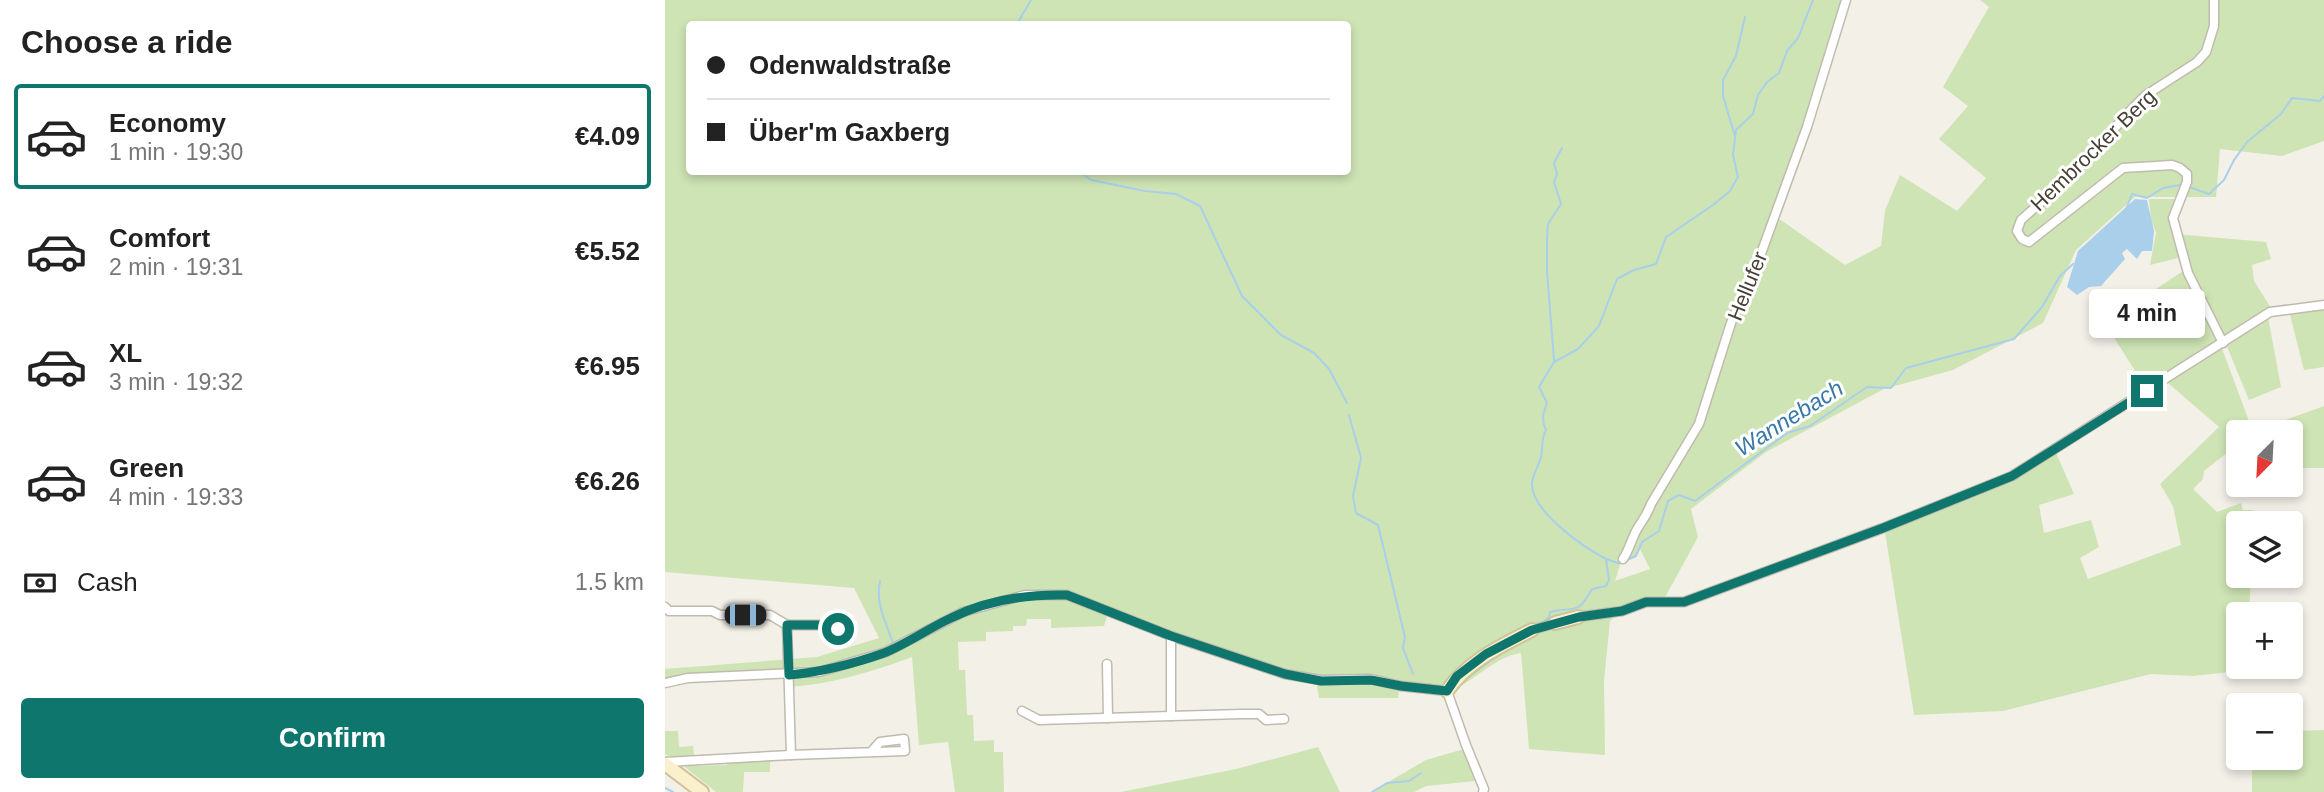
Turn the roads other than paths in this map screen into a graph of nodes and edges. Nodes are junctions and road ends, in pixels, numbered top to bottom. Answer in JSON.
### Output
{"nodes":[{"id":1,"x":1846,"y":0,"type":"edge"},
{"id":2,"x":2214,"y":0,"type":"edge"},
{"id":3,"x":2324,"y":305,"type":"edge"},
{"id":4,"x":2223,"y":343,"type":"junction"},
{"id":5,"x":1622,"y":559,"type":"dead end"},
{"id":6,"x":665,"y":607,"type":"edge"},
{"id":7,"x":1579,"y":617,"type":"joint"},
{"id":8,"x":1555,"y":624,"type":"joint"},
{"id":9,"x":787,"y":625,"type":"junction"},
{"id":10,"x":838,"y":629,"type":"dead end"},
{"id":11,"x":1532,"y":630,"type":"joint"},
{"id":12,"x":1171,"y":636,"type":"junction"},
{"id":13,"x":1107,"y":664,"type":"dead end"},
{"id":14,"x":789,"y":675,"type":"junction"},
{"id":15,"x":665,"y":683,"type":"edge"},
{"id":16,"x":1447,"y":691,"type":"junction"},
{"id":17,"x":1022,"y":711,"type":"dead end"},
{"id":18,"x":1171,"y":716,"type":"junction"},
{"id":19,"x":1108,"y":718,"type":"junction"},
{"id":20,"x":1284,"y":719,"type":"dead end"},
{"id":21,"x":871,"y":752,"type":"dead end"},
{"id":22,"x":791,"y":755,"type":"junction"},
{"id":23,"x":665,"y":763,"type":"edge"},
{"id":24,"x":1486,"y":791,"type":"edge"},
{"id":25,"x":702,"y":792,"type":"edge"}],
"edges":[{"from":1,"to":5,"type":"street","name":"Hellufer"},
{"from":2,"to":4,"type":"street","name":"Hembrocker Berg"},
{"from":3,"to":4,"type":"street"},
{"from":4,"to":7,"type":"street"},
{"from":6,"to":9,"type":"street"},
{"from":7,"to":8,"type":"street"},
{"from":8,"to":11,"type":"street"},
{"from":9,"to":10,"type":"street"},
{"from":9,"to":14,"type":"street"},
{"from":11,"to":16,"type":"street"},
{"from":12,"to":14,"type":"street"},
{"from":12,"to":16,"type":"street"},
{"from":12,"to":18,"type":"street"},
{"from":13,"to":19,"type":"street"},
{"from":14,"to":15,"type":"street"},
{"from":14,"to":22,"type":"street"},
{"from":16,"to":24,"type":"street"},
{"from":17,"to":19,"type":"street"},
{"from":18,"to":19,"type":"street"},
{"from":18,"to":20,"type":"street"},
{"from":21,"to":22,"type":"street"},
{"from":22,"to":23,"type":"street"},
{"from":23,"to":25,"type":"street"}]}
